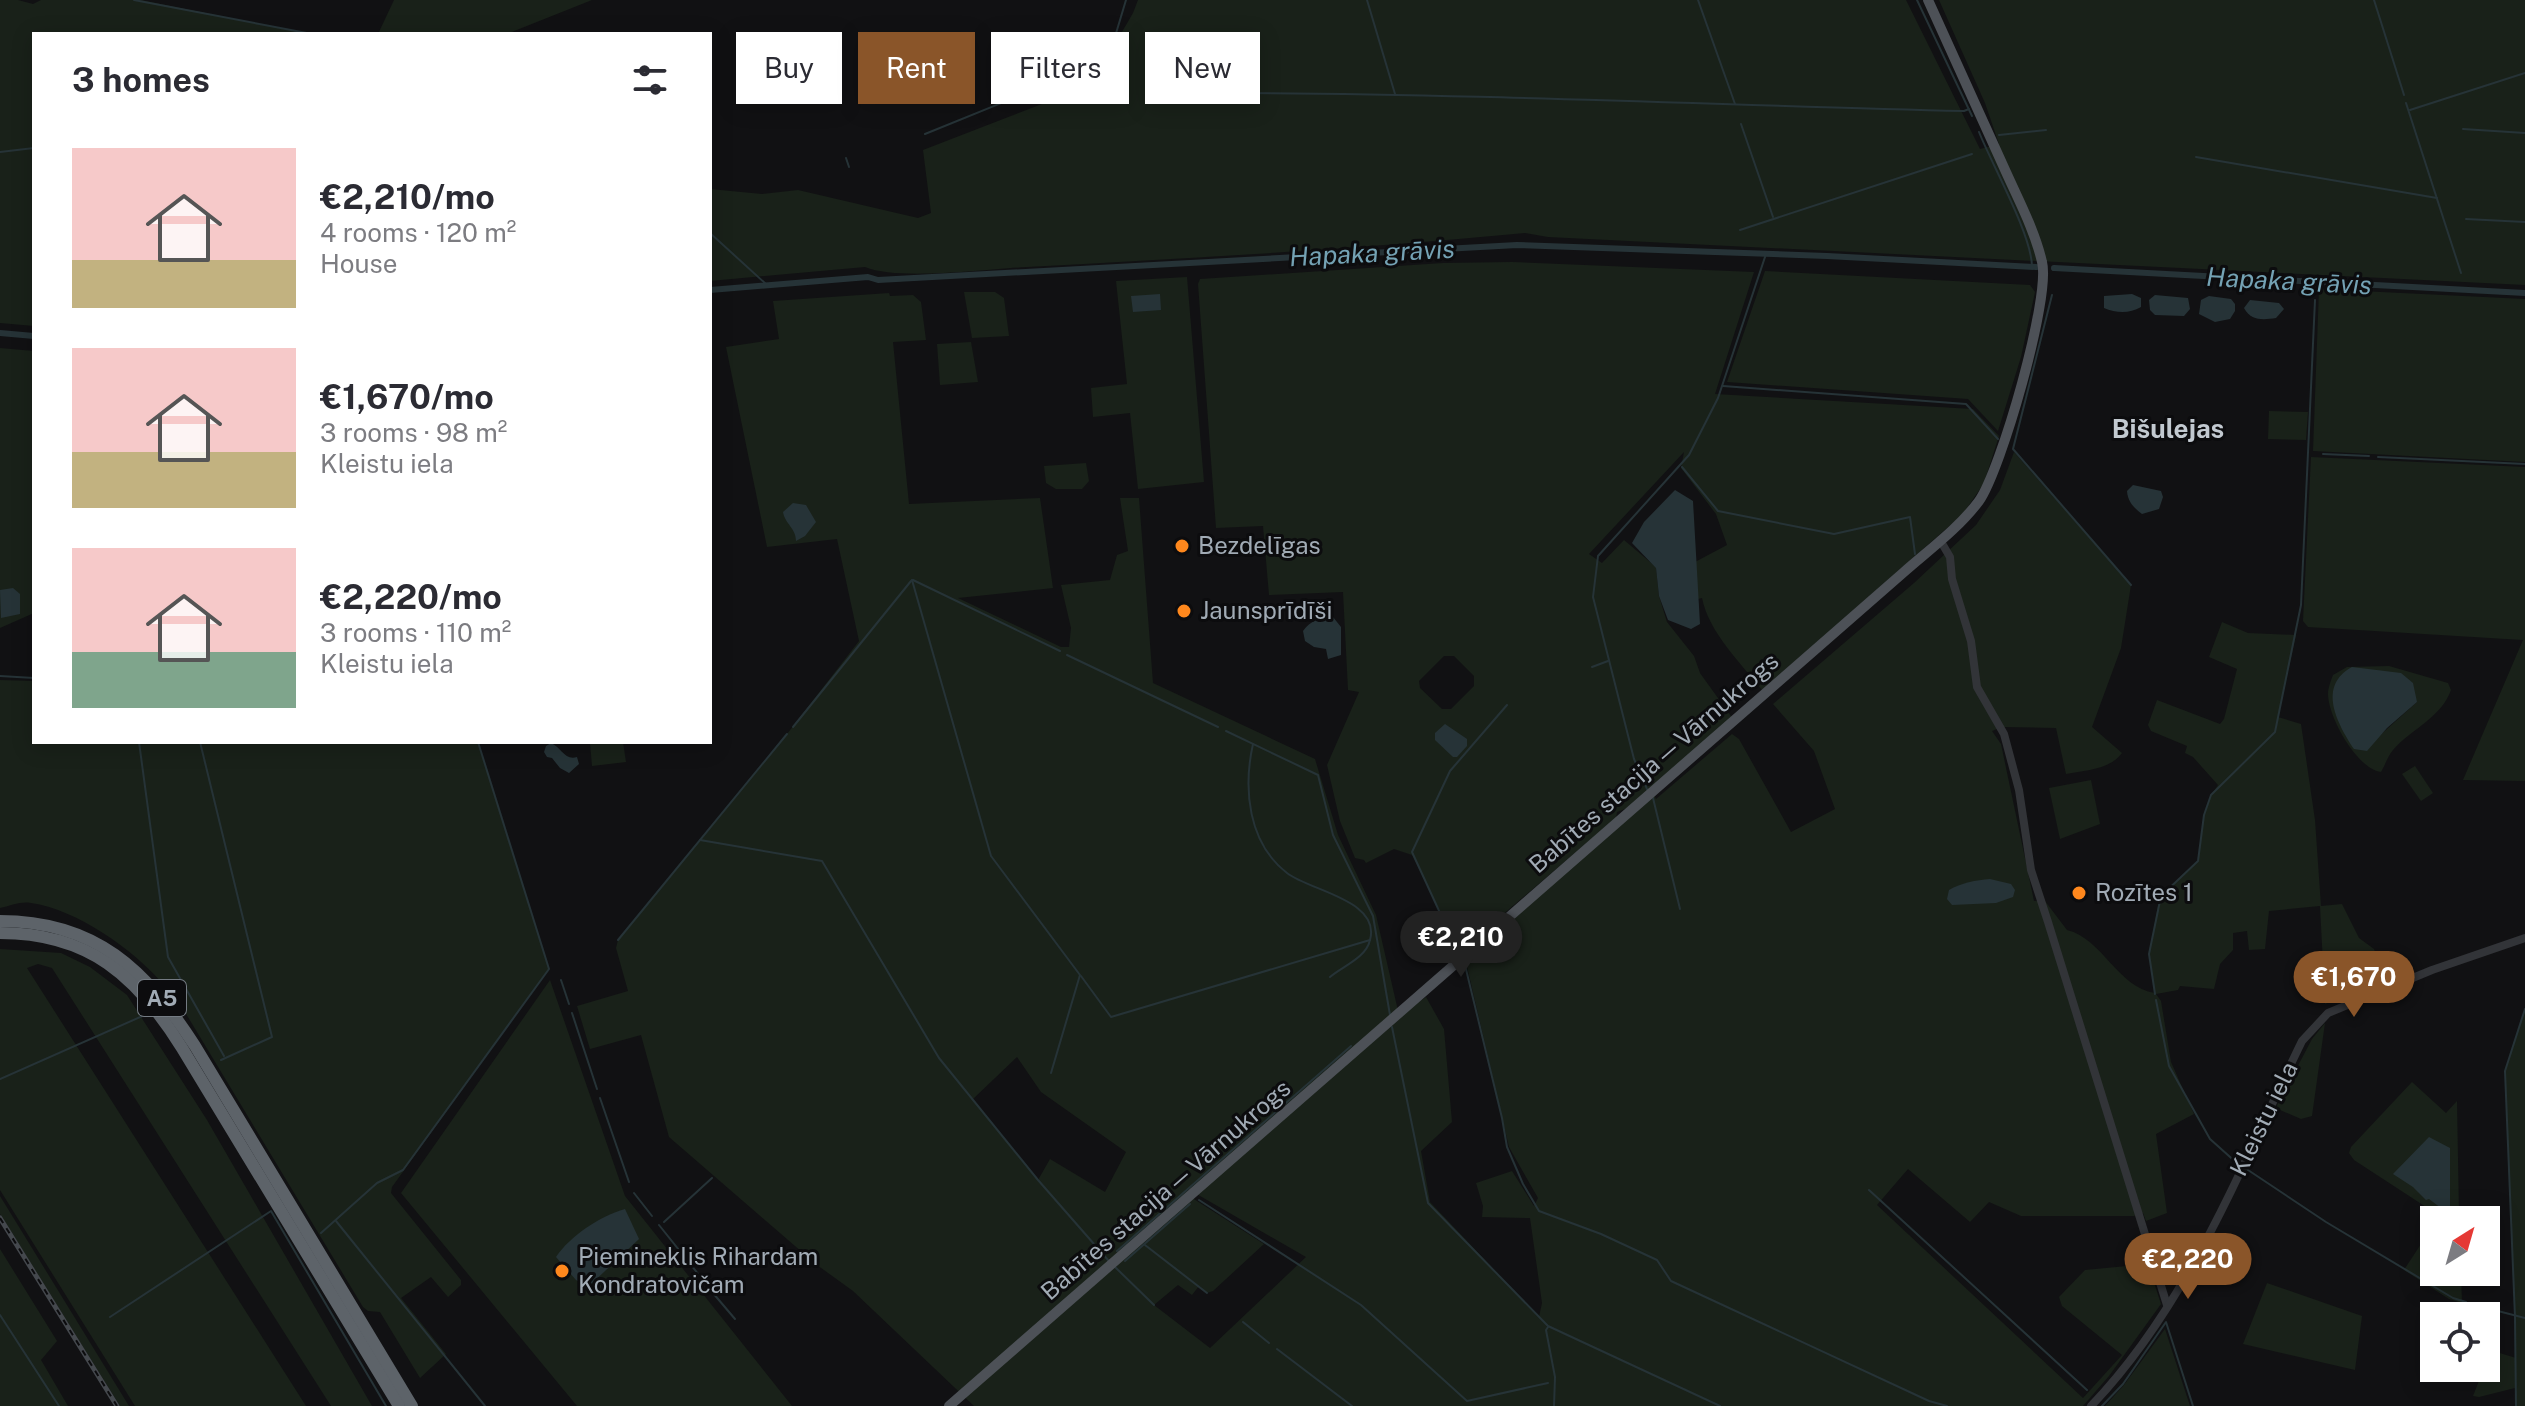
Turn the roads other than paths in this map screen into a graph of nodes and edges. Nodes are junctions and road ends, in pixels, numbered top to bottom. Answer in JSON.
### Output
{"nodes":[{"id":1,"x":1928,"y":0,"type":"edge"},
{"id":2,"x":1940,"y":540,"type":"junction"},
{"id":3,"x":0,"y":921,"type":"edge"},
{"id":4,"x":0,"y":933,"type":"edge"},
{"id":5,"x":2525,"y":938,"type":"edge"},
{"id":6,"x":2167,"y":1305,"type":"junction"},
{"id":7,"x":399,"y":1406,"type":"edge"},
{"id":8,"x":412,"y":1406,"type":"edge"},
{"id":9,"x":949,"y":1406,"type":"edge"},
{"id":10,"x":2091,"y":1406,"type":"edge"}],
"edges":[{"from":1,"to":2,"type":"main road","name":"Babītes stacija — Vārnukrogs"},
{"from":2,"to":6,"type":"street"},
{"from":2,"to":9,"type":"main road","name":"Babītes stacija — Vārnukrogs"},
{"from":3,"to":8,"type":"highway","number":"A5"},
{"from":4,"to":7,"type":"highway","number":"A5"},
{"from":5,"to":6,"type":"street","name":"Kleistu iela"},
{"from":6,"to":10,"type":"street","name":"Kleistu iela"}]}
